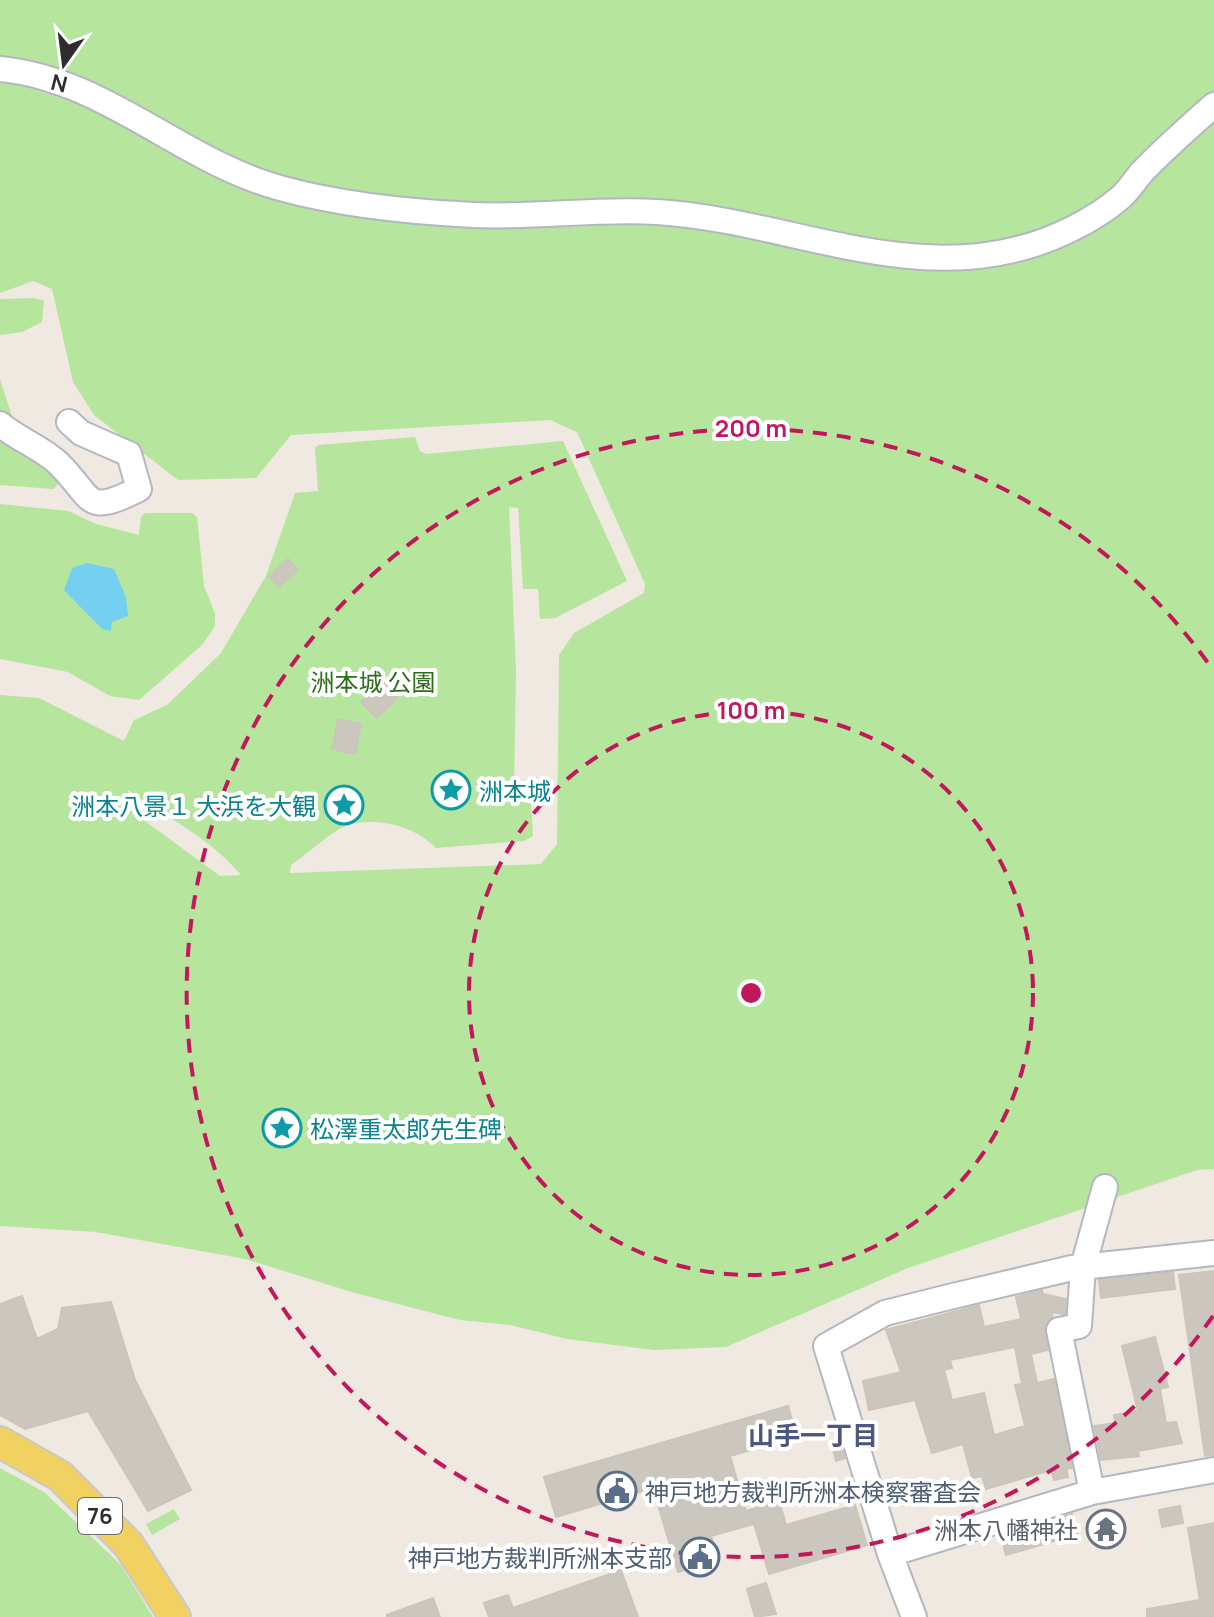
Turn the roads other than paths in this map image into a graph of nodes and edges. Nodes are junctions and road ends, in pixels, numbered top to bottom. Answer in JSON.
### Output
{"nodes":[{"id":1,"x":0,"y":69,"type":"edge"},
{"id":2,"x":1214,"y":105,"type":"edge"},
{"id":3,"x":69,"y":422,"type":"dead end"},
{"id":4,"x":0,"y":424,"type":"edge"},
{"id":5,"x":1105,"y":1187,"type":"dead end"},
{"id":6,"x":1214,"y":1253,"type":"edge"},
{"id":7,"x":1083,"y":1267,"type":"junction"},
{"id":8,"x":0,"y":1442,"type":"edge"},
{"id":9,"x":1214,"y":1470,"type":"edge"},
{"id":10,"x":1092,"y":1492,"type":"junction"},
{"id":11,"x":890,"y":1554,"type":"junction"},
{"id":12,"x":175,"y":1617,"type":"edge"},
{"id":13,"x":914,"y":1617,"type":"edge"}],
"edges":[{"from":1,"to":2,"type":"street"},
{"from":3,"to":4,"type":"street"},
{"from":5,"to":7,"type":"street"},
{"from":6,"to":7,"type":"street"},
{"from":7,"to":10,"type":"street"},
{"from":7,"to":11,"type":"street"},
{"from":8,"to":12,"type":"main road","number":"76"},
{"from":9,"to":10,"type":"street"},
{"from":10,"to":11,"type":"street"},
{"from":11,"to":13,"type":"street"}]}
